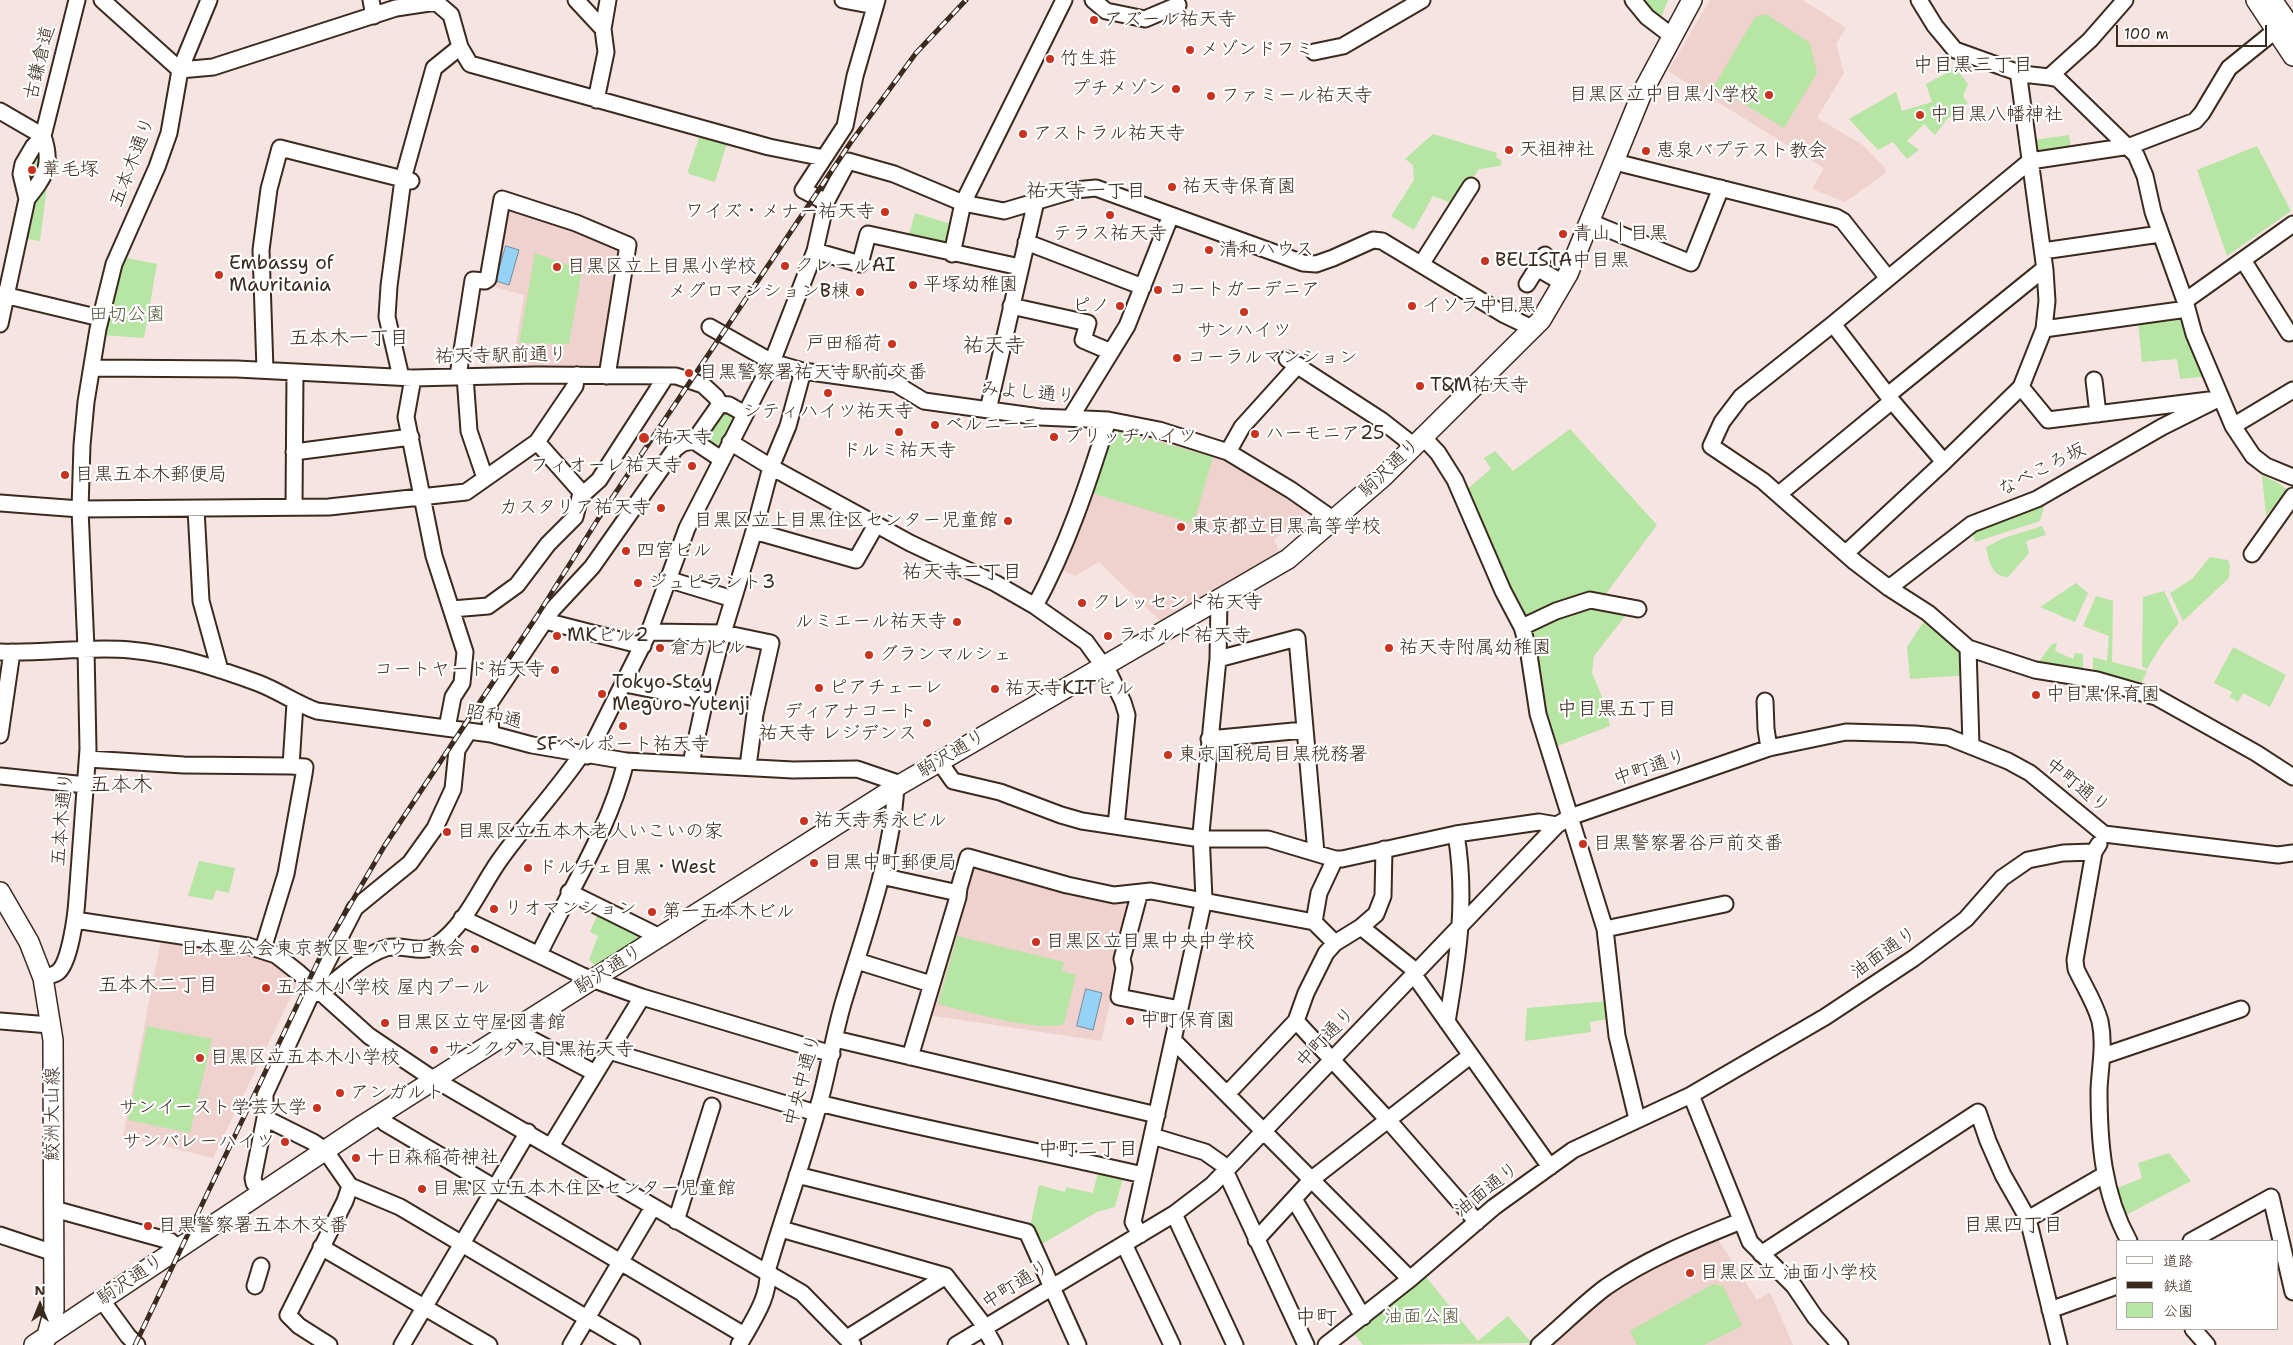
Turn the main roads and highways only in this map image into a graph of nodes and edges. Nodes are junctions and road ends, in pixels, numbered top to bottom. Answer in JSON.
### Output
{"nodes":[{"id":1,"x":1692,"y":0,"type":"edge"},
{"id":2,"x":2256,"y":0,"type":"edge"},
{"id":3,"x":2272,"y":0,"type":"edge"},
{"id":4,"x":2288,"y":39,"type":"edge"},
{"id":5,"x":0,"y":892,"type":"edge"},
{"id":6,"x":42,"y":1341,"type":"edge"}],
"edges":[{"from":1,"to":6,"type":"main road","name":"駒沢通り"},
{"from":2,"to":4,"type":"main road"},
{"from":3,"to":4,"type":"main road"},
{"from":5,"to":6,"type":"main road","name":"鮫洲大山線"}]}
